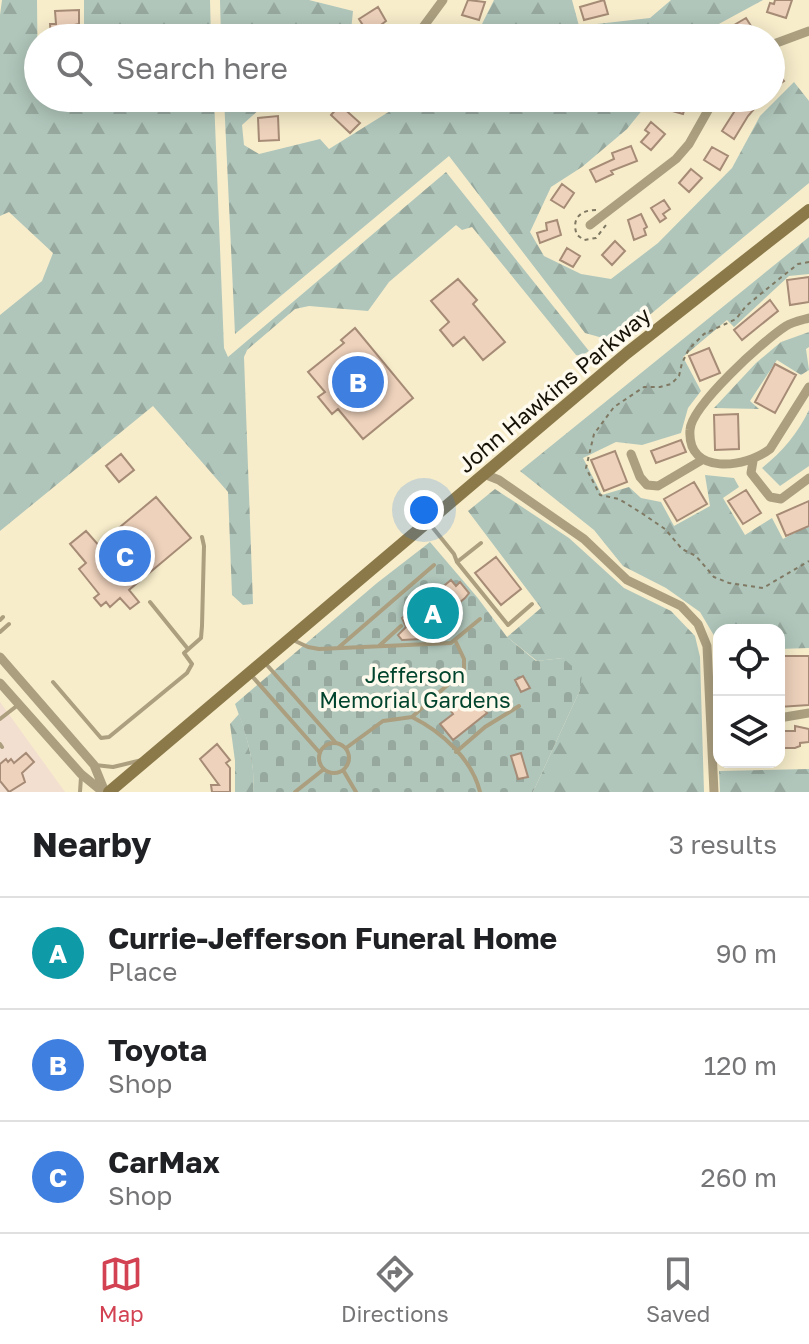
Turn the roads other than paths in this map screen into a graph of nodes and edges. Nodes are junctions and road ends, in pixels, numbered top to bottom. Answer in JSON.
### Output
{"nodes":[{"id":1,"x":443,"y":0,"type":"edge"},
{"id":2,"x":425,"y":24,"type":"edge"},
{"id":3,"x":809,"y":31,"type":"edge"},
{"id":4,"x":785,"y":40,"type":"edge"},
{"id":5,"x":707,"y":112,"type":"edge"},
{"id":6,"x":809,"y":210,"type":"edge"},
{"id":7,"x":590,"y":225,"type":"dead end"},
{"id":8,"x":809,"y":318,"type":"edge"},
{"id":9,"x":809,"y":387,"type":"edge"},
{"id":10,"x":631,"y":454,"type":"dead end"},
{"id":11,"x":702,"y":460,"type":"junction"},
{"id":12,"x":753,"y":461,"type":"junction"},
{"id":13,"x":484,"y":474,"type":"junction"},
{"id":14,"x":809,"y":478,"type":"edge"},
{"id":15,"x":428,"y":521,"type":"junction"},
{"id":16,"x":202,"y":537,"type":"dead end"},
{"id":17,"x":481,"y":543,"type":"dead end"},
{"id":18,"x":457,"y":562,"type":"junction"},
{"id":19,"x":434,"y":565,"type":"dead end"},
{"id":20,"x":150,"y":602,"type":"dead end"},
{"id":21,"x":532,"y":604,"type":"dead end"},
{"id":22,"x":480,"y":619,"type":"dead end"},
{"id":23,"x":9,"y":624,"type":"dead end"},
{"id":24,"x":401,"y":626,"type":"dead end"},
{"id":25,"x":0,"y":632,"type":"edge"},
{"id":26,"x":290,"y":639,"type":"junction"},
{"id":27,"x":455,"y":640,"type":"junction"},
{"id":28,"x":378,"y":647,"type":"junction"},
{"id":29,"x":188,"y":649,"type":"junction"},
{"id":30,"x":336,"y":649,"type":"junction"},
{"id":31,"x":0,"y":657,"type":"edge"},
{"id":32,"x":264,"y":660,"type":"junction"},
{"id":33,"x":249,"y":673,"type":"junction"},
{"id":34,"x":53,"y":682,"type":"dead end"},
{"id":35,"x":0,"y":683,"type":"edge"},
{"id":36,"x":18,"y":705,"type":"junction"},
{"id":37,"x":519,"y":706,"type":"dead end"},
{"id":38,"x":713,"y":707,"type":"edge"},
{"id":39,"x":809,"y":713,"type":"edge"},
{"id":40,"x":412,"y":717,"type":"junction"},
{"id":41,"x":785,"y":717,"type":"edge"},
{"id":42,"x":0,"y":719,"type":"edge"},
{"id":43,"x":336,"y":743,"type":"junction"},
{"id":44,"x":346,"y":748,"type":"junction"},
{"id":45,"x":456,"y":752,"type":"junction"},
{"id":46,"x":320,"y":753,"type":"junction"},
{"id":47,"x":148,"y":758,"type":"junction"},
{"id":48,"x":94,"y":765,"type":"junction"},
{"id":49,"x":714,"y":768,"type":"edge"},
{"id":50,"x":324,"y":769,"type":"junction"},
{"id":51,"x":343,"y":770,"type":"junction"},
{"id":52,"x":81,"y":774,"type":"junction"},
{"id":53,"x":80,"y":792,"type":"edge"},
{"id":54,"x":106,"y":792,"type":"edge"},
{"id":55,"x":295,"y":792,"type":"edge"},
{"id":56,"x":356,"y":792,"type":"edge"},
{"id":57,"x":480,"y":792,"type":"edge"},
{"id":58,"x":714,"y":792,"type":"edge"}],
"edges":[{"from":1,"to":2,"type":"street"},
{"from":3,"to":4,"type":"street"},
{"from":5,"to":7,"type":"street"},
{"from":6,"to":13,"type":"main road","name":"John Hawkins Parkway"},
{"from":8,"to":11,"type":"street"},
{"from":9,"to":12,"type":"street"},
{"from":10,"to":11,"type":"street"},
{"from":11,"to":12,"type":"street"},
{"from":12,"to":14,"type":"street"},
{"from":13,"to":15,"type":"main road","name":"John Hawkins Parkway"},
{"from":13,"to":38,"type":"street"},
{"from":15,"to":18,"type":"lane"},
{"from":15,"to":26,"type":"main road","name":"John Hawkins Parkway"},
{"from":16,"to":29,"type":"lane"},
{"from":17,"to":18,"type":"lane"},
{"from":18,"to":21,"type":"lane"},
{"from":19,"to":30,"type":"lane"},
{"from":20,"to":29,"type":"lane"},
{"from":22,"to":27,"type":"lane"},
{"from":23,"to":25,"type":"lane"},
{"from":24,"to":28,"type":"lane"},
{"from":26,"to":30,"type":"lane"},
{"from":26,"to":32,"type":"main road","name":"John Hawkins Parkway"},
{"from":27,"to":28,"type":"lane"},
{"from":27,"to":40,"type":"lane"},
{"from":28,"to":30,"type":"lane"},
{"from":29,"to":34,"type":"lane"},
{"from":31,"to":48,"type":"street"},
{"from":32,"to":33,"type":"main road","name":"John Hawkins Parkway"},
{"from":32,"to":43,"type":"lane"},
{"from":33,"to":46,"type":"lane"},
{"from":33,"to":47,"type":"main road","name":"John Hawkins Parkway"},
{"from":35,"to":36,"type":"street"},
{"from":36,"to":42,"type":"lane"},
{"from":36,"to":52,"type":"street"},
{"from":37,"to":45,"type":"lane"},
{"from":39,"to":41,"type":"street"},
{"from":40,"to":44,"type":"lane"},
{"from":40,"to":45,"type":"lane"},
{"from":43,"to":44,"type":"lane"},
{"from":43,"to":46,"type":"lane"},
{"from":44,"to":51,"type":"lane"},
{"from":45,"to":57,"type":"lane"},
{"from":46,"to":50,"type":"lane"},
{"from":47,"to":48,"type":"lane"},
{"from":47,"to":54,"type":"main road","name":"John Hawkins Parkway"},
{"from":48,"to":54,"type":"street"},
{"from":49,"to":58,"type":"street"},
{"from":50,"to":51,"type":"lane"},
{"from":50,"to":55,"type":"lane"},
{"from":51,"to":56,"type":"lane"},
{"from":52,"to":53,"type":"lane"},
{"from":52,"to":54,"type":"street"}]}
